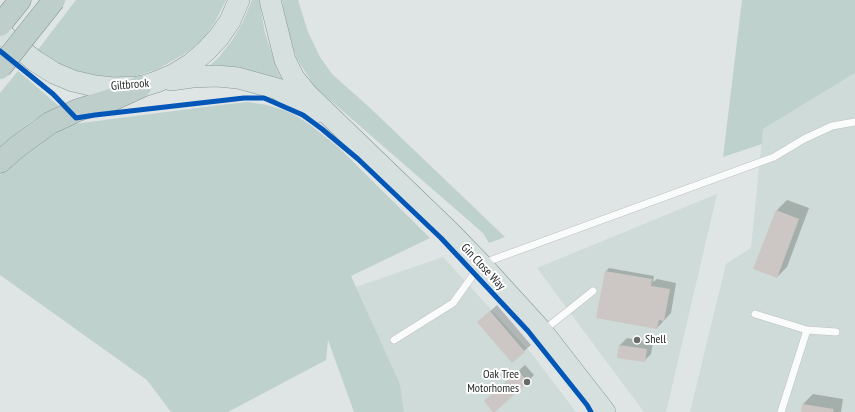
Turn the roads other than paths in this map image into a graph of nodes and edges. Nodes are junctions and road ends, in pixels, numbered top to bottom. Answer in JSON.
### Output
{"nodes":[{"id":1,"x":20,"y":0,"type":"edge"},
{"id":2,"x":54,"y":0,"type":"edge"},
{"id":3,"x":239,"y":0,"type":"edge"},
{"id":4,"x":270,"y":0,"type":"edge"},
{"id":5,"x":0,"y":25,"type":"edge"},
{"id":6,"x":0,"y":32,"type":"edge"},
{"id":7,"x":0,"y":68,"type":"edge"},
{"id":8,"x":148,"y":84,"type":"junction"},
{"id":9,"x":855,"y":122,"type":"edge"},
{"id":10,"x":347,"y":133,"type":"junction"},
{"id":11,"x":0,"y":162,"type":"edge"},
{"id":12,"x":481,"y":264,"type":"junction"},
{"id":13,"x":593,"y":291,"type":"dead end"},
{"id":14,"x":755,"y":314,"type":"dead end"},
{"id":15,"x":807,"y":330,"type":"junction"},
{"id":16,"x":542,"y":331,"type":"junction"},
{"id":17,"x":836,"y":332,"type":"dead end"},
{"id":18,"x":394,"y":340,"type":"dead end"},
{"id":19,"x":605,"y":412,"type":"edge"},
{"id":20,"x":781,"y":412,"type":"edge"}],
"edges":[{"from":1,"to":5,"type":"highway"},
{"from":2,"to":7,"type":"highway","bridge":true},
{"from":3,"to":8,"type":"main road","name":"Giltbrook"},
{"from":4,"to":10,"type":"main road","name":"Gin Close Way"},
{"from":6,"to":8,"type":"main road","name":"Giltbrook"},
{"from":8,"to":10,"type":"main road","name":"Gin Close Way"},
{"from":8,"to":11,"type":"highway"},
{"from":9,"to":12,"type":"lane"},
{"from":10,"to":12,"type":"main road","name":"Gin Close Way"},
{"from":12,"to":16,"type":"main road","name":"Gin Close Way"},
{"from":12,"to":18,"type":"lane"},
{"from":13,"to":16,"type":"lane"},
{"from":14,"to":15,"type":"lane"},
{"from":15,"to":17,"type":"lane"},
{"from":15,"to":20,"type":"lane"},
{"from":16,"to":19,"type":"main road","name":"Gin Close Way"}]}
